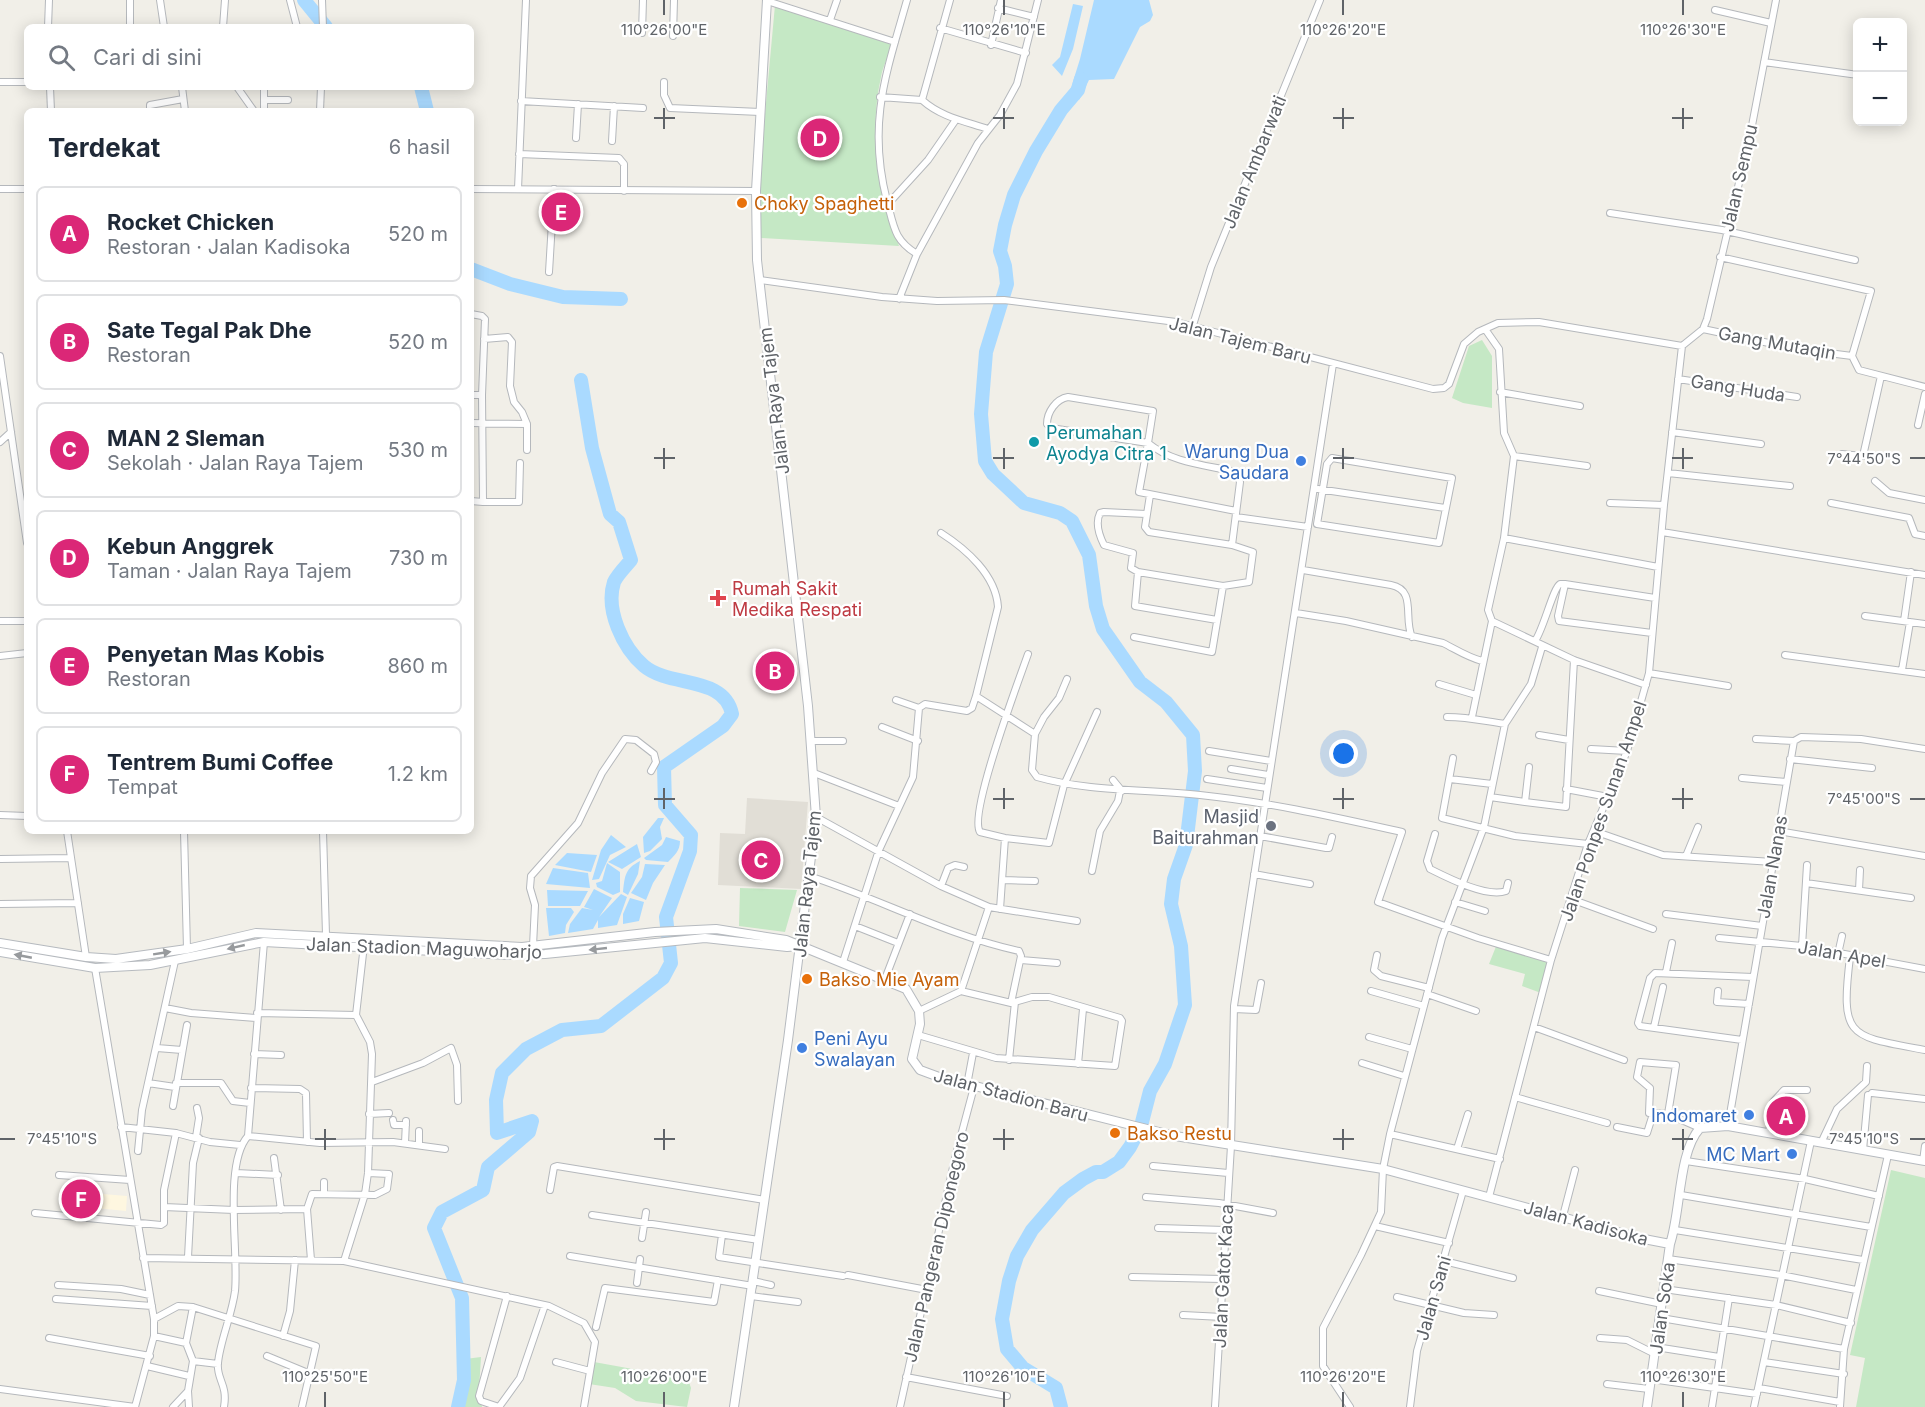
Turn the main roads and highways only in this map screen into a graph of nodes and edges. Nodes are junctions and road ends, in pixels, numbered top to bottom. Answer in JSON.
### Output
{"nodes":[{"id":1,"x":767,"y":1,"type":"edge"},
{"id":2,"x":726,"y":935,"type":"junction"},
{"id":3,"x":0,"y":943,"type":"edge"},
{"id":4,"x":365,"y":943,"type":"junction"},
{"id":5,"x":799,"y":946,"type":"junction"},
{"id":6,"x":0,"y":952,"type":"edge"},
{"id":7,"x":52,"y":957,"type":"junction"},
{"id":8,"x":128,"y":963,"type":"junction"},
{"id":9,"x":1231,"y":1146,"type":"joint"},
{"id":10,"x":1924,"y":1161,"type":"edge"},
{"id":11,"x":1670,"y":1244,"type":"junction"},
{"id":12,"x":734,"y":1407,"type":"edge"},
{"id":13,"x":1647,"y":1407,"type":"edge"}],
"edges":[{"from":1,"to":5,"type":"main road","name":"Jalan Raya Tajem"},
{"from":2,"to":4,"type":"main road","name":"Jalan Stadion Maguwoharjo"},
{"from":2,"to":4,"type":"main road","name":"Jalan Stadion Maguwoharjo","one_way":true},
{"from":2,"to":5,"type":"main road","name":"Jalan Stadion Maguwoharjo"},
{"from":3,"to":7,"type":"main road","name":"Jalan Stadion Maguwoharjo"},
{"from":4,"to":8,"type":"main road","name":"Jalan Stadion Maguwoharjo","one_way":true},
{"from":8,"to":4,"type":"main road","name":"Jalan Stadion Maguwoharjo","one_way":true},
{"from":5,"to":9,"type":"main road","name":"Jalan Stadion Baru"},
{"from":5,"to":12,"type":"main road","name":"Jalan Raya Tajem"},
{"from":7,"to":6,"type":"main road","name":"Jalan Stadion Maguwoharjo","one_way":true},
{"from":7,"to":8,"type":"main road","name":"Jalan Stadion Maguwoharjo"},
{"from":7,"to":8,"type":"main road","name":"Jalan Stadion Maguwoharjo"},
{"from":9,"to":11,"type":"main road","name":"Jalan Kadisoka"},
{"from":10,"to":11,"type":"main road","name":"Jalan Kadisoka"},
{"from":11,"to":13,"type":"main road","name":"Jalan Soka"}]}
